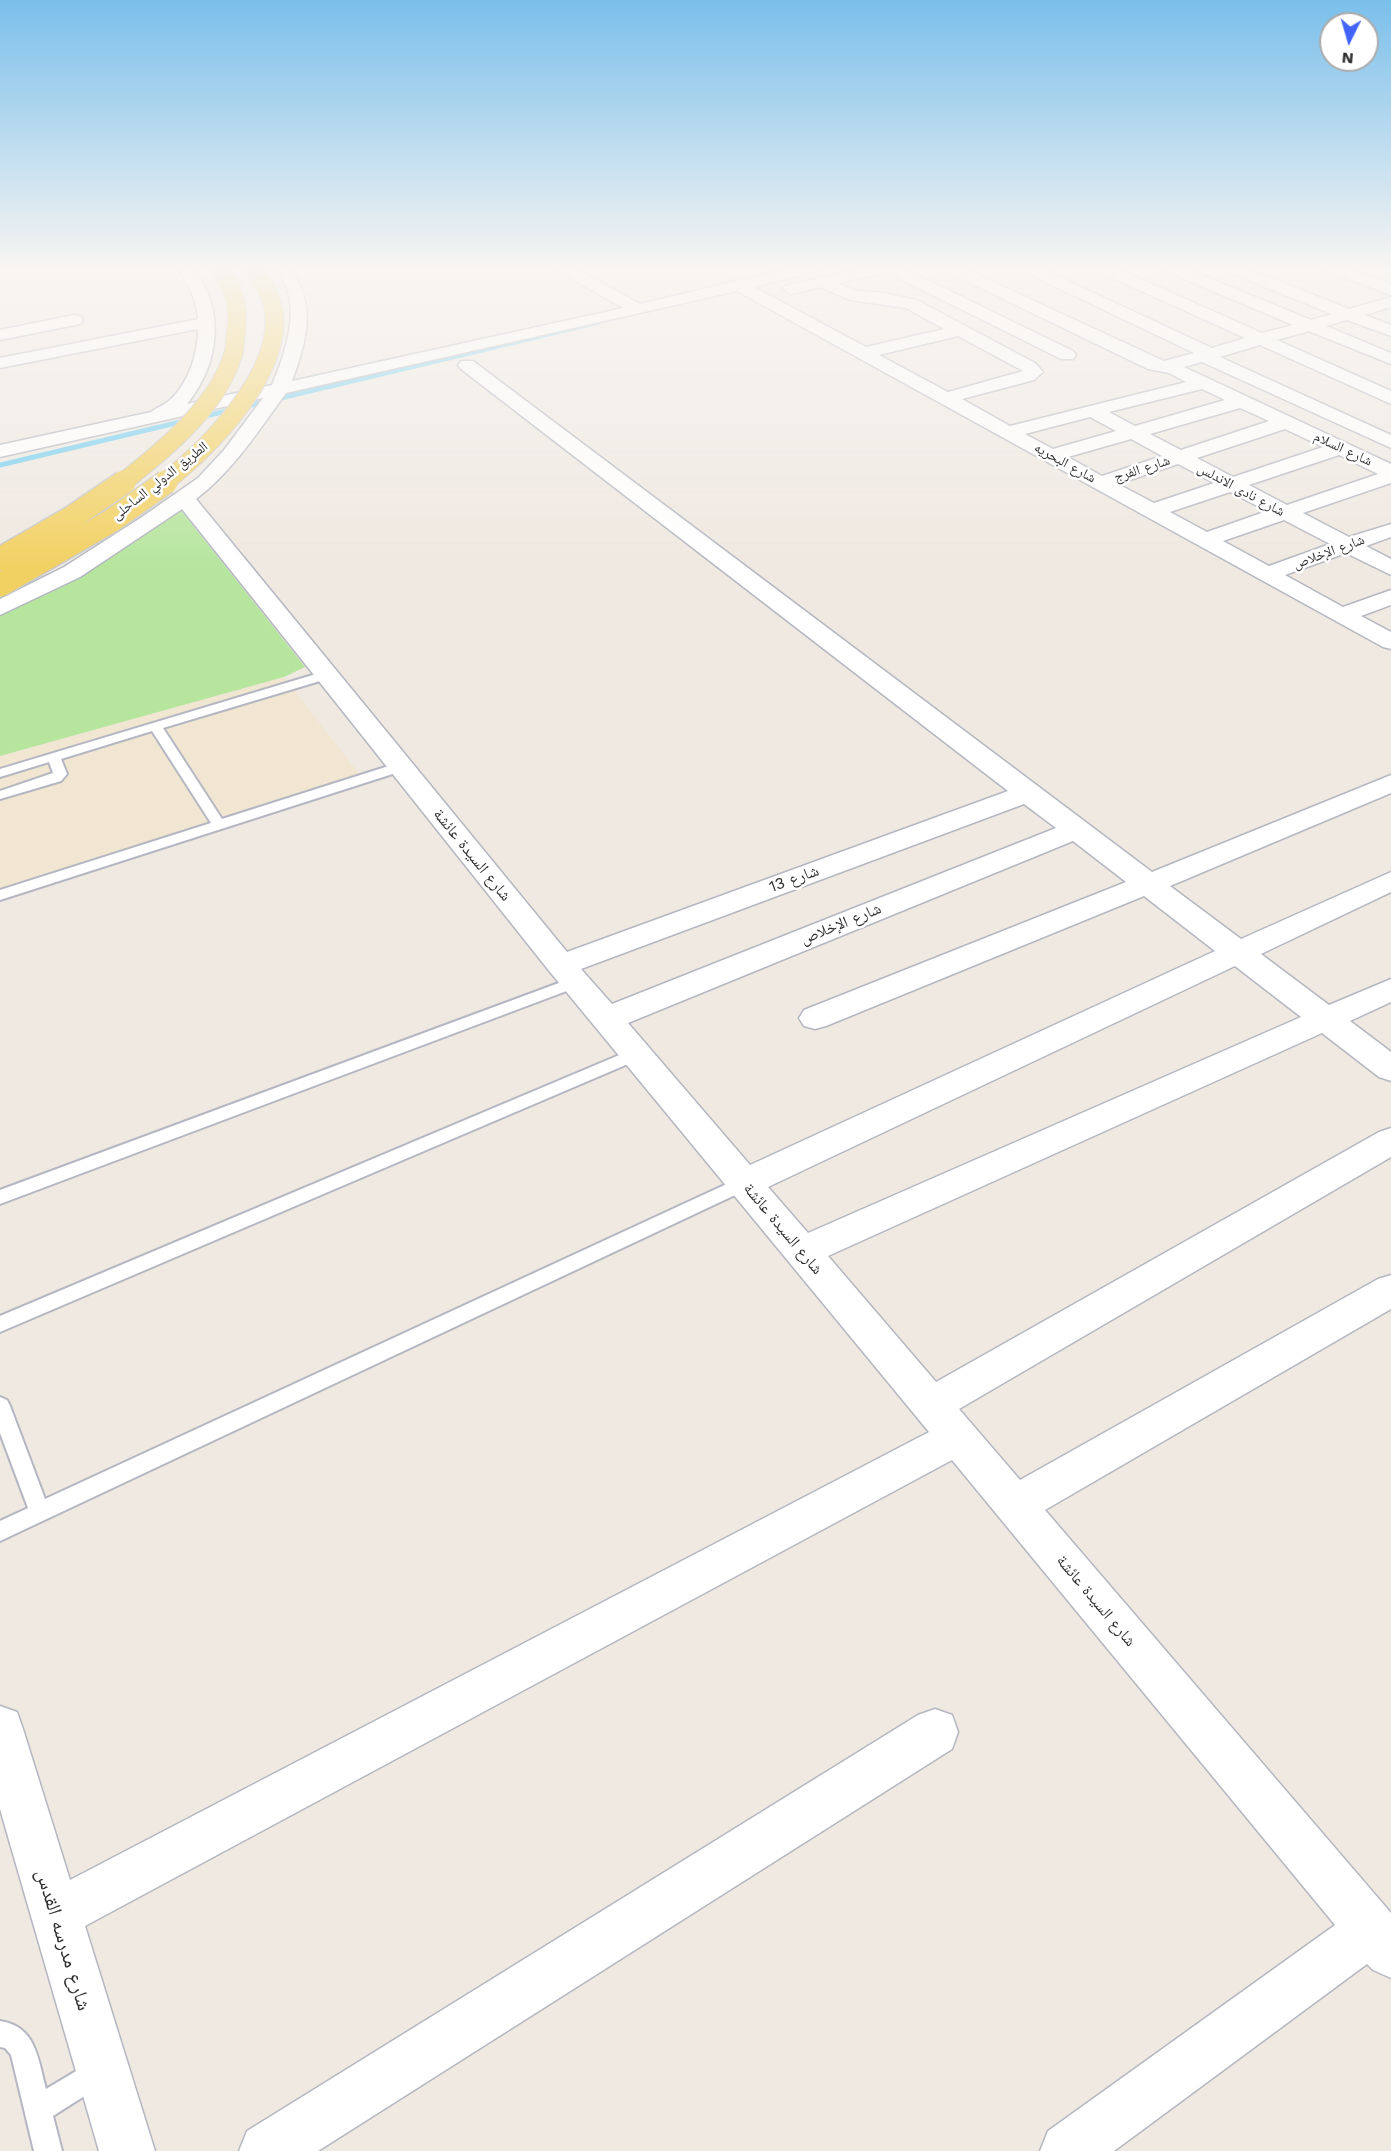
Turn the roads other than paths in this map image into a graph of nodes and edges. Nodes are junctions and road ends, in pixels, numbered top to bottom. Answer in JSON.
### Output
{"nodes":[{"id":1,"x":199,"y":367,"type":"edge"},
{"id":2,"x":226,"y":367,"type":"edge"},
{"id":3,"x":261,"y":367,"type":"edge"},
{"id":4,"x":288,"y":367,"type":"edge"},
{"id":5,"x":378,"y":367,"type":"edge"},
{"id":6,"x":456,"y":367,"type":"edge"},
{"id":7,"x":470,"y":367,"type":"edge"},
{"id":8,"x":890,"y":367,"type":"edge"},
{"id":9,"x":1029,"y":367,"type":"edge"},
{"id":10,"x":1166,"y":367,"type":"edge"},
{"id":11,"x":1233,"y":367,"type":"edge"},
{"id":12,"x":1321,"y":367,"type":"edge"},
{"id":13,"x":1204,"y":383,"type":"junction"},
{"id":14,"x":280,"y":389,"type":"junction"},
{"id":15,"x":945,"y":398,"type":"junction"},
{"id":16,"x":1391,"y":398,"type":"edge"},
{"id":17,"x":1242,"y":401,"type":"junction"},
{"id":18,"x":266,"y":410,"type":"junction"},
{"id":19,"x":1092,"y":411,"type":"junction"},
{"id":20,"x":153,"y":417,"type":"junction"},
{"id":21,"x":1286,"y":422,"type":"junction"},
{"id":22,"x":1008,"y":432,"type":"junction"},
{"id":23,"x":1132,"y":433,"type":"junction"},
{"id":24,"x":1391,"y":442,"type":"edge"},
{"id":25,"x":1341,"y":448,"type":"junction"},
{"id":26,"x":0,"y":451,"type":"edge"},
{"id":27,"x":1051,"y":456,"type":"junction"},
{"id":28,"x":1179,"y":457,"type":"junction"},
{"id":29,"x":1391,"y":474,"type":"edge"},
{"id":30,"x":1100,"y":483,"type":"junction"},
{"id":31,"x":1231,"y":485,"type":"junction"},
{"id":32,"x":184,"y":498,"type":"junction"},
{"id":33,"x":1152,"y":511,"type":"junction"},
{"id":34,"x":1284,"y":513,"type":"junction"},
{"id":35,"x":1391,"y":530,"type":"edge"},
{"id":36,"x":1205,"y":540,"type":"junction"},
{"id":37,"x":1348,"y":546,"type":"junction"},
{"id":38,"x":0,"y":558,"type":"edge"},
{"id":39,"x":1391,"y":568,"type":"edge"},
{"id":40,"x":72,"y":572,"type":"junction"},
{"id":41,"x":1267,"y":574,"type":"junction"},
{"id":42,"x":0,"y":585,"type":"edge"},
{"id":43,"x":1391,"y":597,"type":"edge"},
{"id":44,"x":0,"y":608,"type":"edge"},
{"id":45,"x":1342,"y":615,"type":"junction"},
{"id":46,"x":1391,"y":642,"type":"edge"},
{"id":47,"x":326,"y":675,"type":"junction"},
{"id":48,"x":155,"y":726,"type":"junction"},
{"id":49,"x":54,"y":757,"type":"junction"},
{"id":50,"x":400,"y":767,"type":"junction"},
{"id":51,"x":0,"y":773,"type":"edge"},
{"id":52,"x":1391,"y":783,"type":"edge"},
{"id":53,"x":1028,"y":793,"type":"junction"},
{"id":54,"x":0,"y":795,"type":"edge"},
{"id":55,"x":219,"y":825,"type":"junction"},
{"id":56,"x":1077,"y":830,"type":"junction"},
{"id":57,"x":1391,"y":881,"type":"edge"},
{"id":58,"x":1148,"y":884,"type":"junction"},
{"id":59,"x":0,"y":895,"type":"edge"},
{"id":60,"x":1239,"y":952,"type":"junction"},
{"id":61,"x":568,"y":973,"type":"junction"},
{"id":62,"x":1391,"y":990,"type":"edge"},
{"id":63,"x":814,"y":1018,"type":"dead end"},
{"id":64,"x":606,"y":1019,"type":"junction"},
{"id":65,"x":1326,"y":1020,"type":"junction"},
{"id":66,"x":636,"y":1054,"type":"junction"},
{"id":67,"x":1391,"y":1069,"type":"edge"},
{"id":68,"x":1391,"y":1141,"type":"edge"},
{"id":69,"x":744,"y":1183,"type":"junction"},
{"id":70,"x":0,"y":1197,"type":"edge"},
{"id":71,"x":802,"y":1252,"type":"junction"},
{"id":72,"x":1391,"y":1290,"type":"edge"},
{"id":73,"x":0,"y":1324,"type":"edge"},
{"id":74,"x":0,"y":1406,"type":"edge"},
{"id":75,"x":944,"y":1421,"type":"junction"},
{"id":76,"x":1015,"y":1505,"type":"junction"},
{"id":77,"x":40,"y":1513,"type":"junction"},
{"id":78,"x":0,"y":1531,"type":"edge"},
{"id":79,"x":0,"y":1729,"type":"edge"},
{"id":80,"x":935,"y":1732,"type":"dead end"},
{"id":81,"x":11,"y":1812,"type":"edge"},
{"id":82,"x":55,"y":1915,"type":"junction"},
{"id":83,"x":1381,"y":1941,"type":"edge"},
{"id":84,"x":0,"y":2034,"type":"edge"},
{"id":85,"x":101,"y":2069,"type":"junction"},
{"id":86,"x":38,"y":2110,"type":"junction"},
{"id":87,"x":48,"y":2151,"type":"edge"},
{"id":88,"x":127,"y":2151,"type":"edge"},
{"id":89,"x":267,"y":2151,"type":"edge"},
{"id":90,"x":1068,"y":2151,"type":"edge"}],
"edges":[{"from":1,"to":20,"type":"street"},
{"from":2,"to":38,"type":"main road","name":"الطريق الدولي الساحلى","bridge":true},
{"from":3,"to":42,"type":"main road","name":"الطريق الدولي الساحلى","bridge":true},
{"from":4,"to":14,"type":"street"},
{"from":5,"to":14,"type":"street"},
{"from":6,"to":18,"type":"street"},
{"from":7,"to":53,"type":"street"},
{"from":8,"to":15,"type":"street","name":"شارع البحريه"},
{"from":9,"to":15,"type":"street"},
{"from":10,"to":13,"type":"street","name":"شارع السلام"},
{"from":11,"to":24,"type":"street"},
{"from":12,"to":16,"type":"street"},
{"from":13,"to":17,"type":"street","name":"شارع السلام"},
{"from":13,"to":19,"type":"street"},
{"from":14,"to":18,"type":"street"},
{"from":14,"to":20,"type":"street"},
{"from":15,"to":22,"type":"street","name":"شارع البحريه"},
{"from":17,"to":21,"type":"street","name":"شارع السلام"},
{"from":17,"to":23,"type":"street"},
{"from":18,"to":32,"type":"street"},
{"from":19,"to":22,"type":"street"},
{"from":19,"to":23,"type":"street","name":"شارع نادى الاندلس"},
{"from":20,"to":26,"type":"street"},
{"from":21,"to":25,"type":"street","name":"شارع السلام"},
{"from":21,"to":28,"type":"street","name":"شارع الفرج"},
{"from":22,"to":27,"type":"street","name":"شارع البحريه"},
{"from":23,"to":27,"type":"street"},
{"from":23,"to":28,"type":"street","name":"شارع نادى الاندلس"},
{"from":25,"to":29,"type":"street","name":"شارع السلام"},
{"from":25,"to":31,"type":"street"},
{"from":27,"to":30,"type":"street","name":"شارع البحريه"},
{"from":28,"to":30,"type":"street","name":"شارع الفرج"},
{"from":28,"to":31,"type":"street","name":"شارع نادى الاندلس"},
{"from":29,"to":34,"type":"street"},
{"from":30,"to":33,"type":"street","name":"شارع البحريه"},
{"from":31,"to":33,"type":"street"},
{"from":31,"to":34,"type":"street","name":"شارع نادى الاندلس"},
{"from":32,"to":40,"type":"street"},
{"from":32,"to":47,"type":"street","name":"شارع السيدة عائشة"},
{"from":33,"to":36,"type":"street","name":"شارع البحريه"},
{"from":34,"to":36,"type":"street"},
{"from":34,"to":37,"type":"street","name":"شارع نادى الاندلس"},
{"from":35,"to":37,"type":"street","name":"شارع الإخلاص"},
{"from":36,"to":41,"type":"street","name":"شارع البحريه"},
{"from":37,"to":39,"type":"street","name":"شارع نادى الاندلس"},
{"from":37,"to":41,"type":"street","name":"شارع الإخلاص"},
{"from":38,"to":40,"type":"street"},
{"from":40,"to":44,"type":"street"},
{"from":41,"to":45,"type":"street","name":"شارع البحريه"},
{"from":43,"to":45,"type":"street"},
{"from":45,"to":46,"type":"street","name":"شارع البحريه"},
{"from":47,"to":48,"type":"lane"},
{"from":47,"to":50,"type":"street","name":"شارع السيدة عائشة"},
{"from":48,"to":49,"type":"lane"},
{"from":48,"to":55,"type":"lane"},
{"from":49,"to":51,"type":"lane"},
{"from":49,"to":54,"type":"lane"},
{"from":50,"to":55,"type":"lane"},
{"from":50,"to":61,"type":"street","name":"شارع السيدة عائشة"},
{"from":52,"to":58,"type":"street"},
{"from":53,"to":56,"type":"street"},
{"from":53,"to":61,"type":"street","name":"شارع 13"},
{"from":55,"to":59,"type":"lane"},
{"from":56,"to":58,"type":"street"},
{"from":56,"to":64,"type":"street","name":"شارع الإخلاص"},
{"from":57,"to":60,"type":"street"},
{"from":58,"to":60,"type":"street"},
{"from":58,"to":63,"type":"street"},
{"from":60,"to":65,"type":"street"},
{"from":60,"to":69,"type":"street"},
{"from":61,"to":64,"type":"street","name":"شارع السيدة عائشة"},
{"from":61,"to":70,"type":"lane"},
{"from":62,"to":65,"type":"street"},
{"from":64,"to":66,"type":"street","name":"شارع السيدة عائشة"},
{"from":65,"to":67,"type":"street"},
{"from":65,"to":71,"type":"street"},
{"from":66,"to":69,"type":"street","name":"شارع السيدة عائشة"},
{"from":66,"to":73,"type":"lane"},
{"from":68,"to":75,"type":"street"},
{"from":69,"to":71,"type":"street","name":"شارع السيدة عائشة"},
{"from":69,"to":77,"type":"lane"},
{"from":71,"to":75,"type":"street","name":"شارع السيدة عائشة"},
{"from":72,"to":76,"type":"street"},
{"from":74,"to":77,"type":"lane"},
{"from":75,"to":76,"type":"street","name":"شارع السيدة عائشة"},
{"from":75,"to":82,"type":"street"},
{"from":76,"to":83,"type":"street","name":"شارع السيدة عائشة"},
{"from":77,"to":78,"type":"lane"},
{"from":79,"to":81,"type":"street","name":"شارع مدرسه القدس"},
{"from":80,"to":89,"type":"street"},
{"from":81,"to":82,"type":"street","name":"شارع مدرسه القدس"},
{"from":82,"to":85,"type":"street","name":"شارع مدرسه القدس"},
{"from":83,"to":90,"type":"street"},
{"from":84,"to":86,"type":"lane"},
{"from":85,"to":86,"type":"lane"},
{"from":85,"to":88,"type":"street","name":"شارع مدرسه القدس"},
{"from":86,"to":87,"type":"lane"}]}
